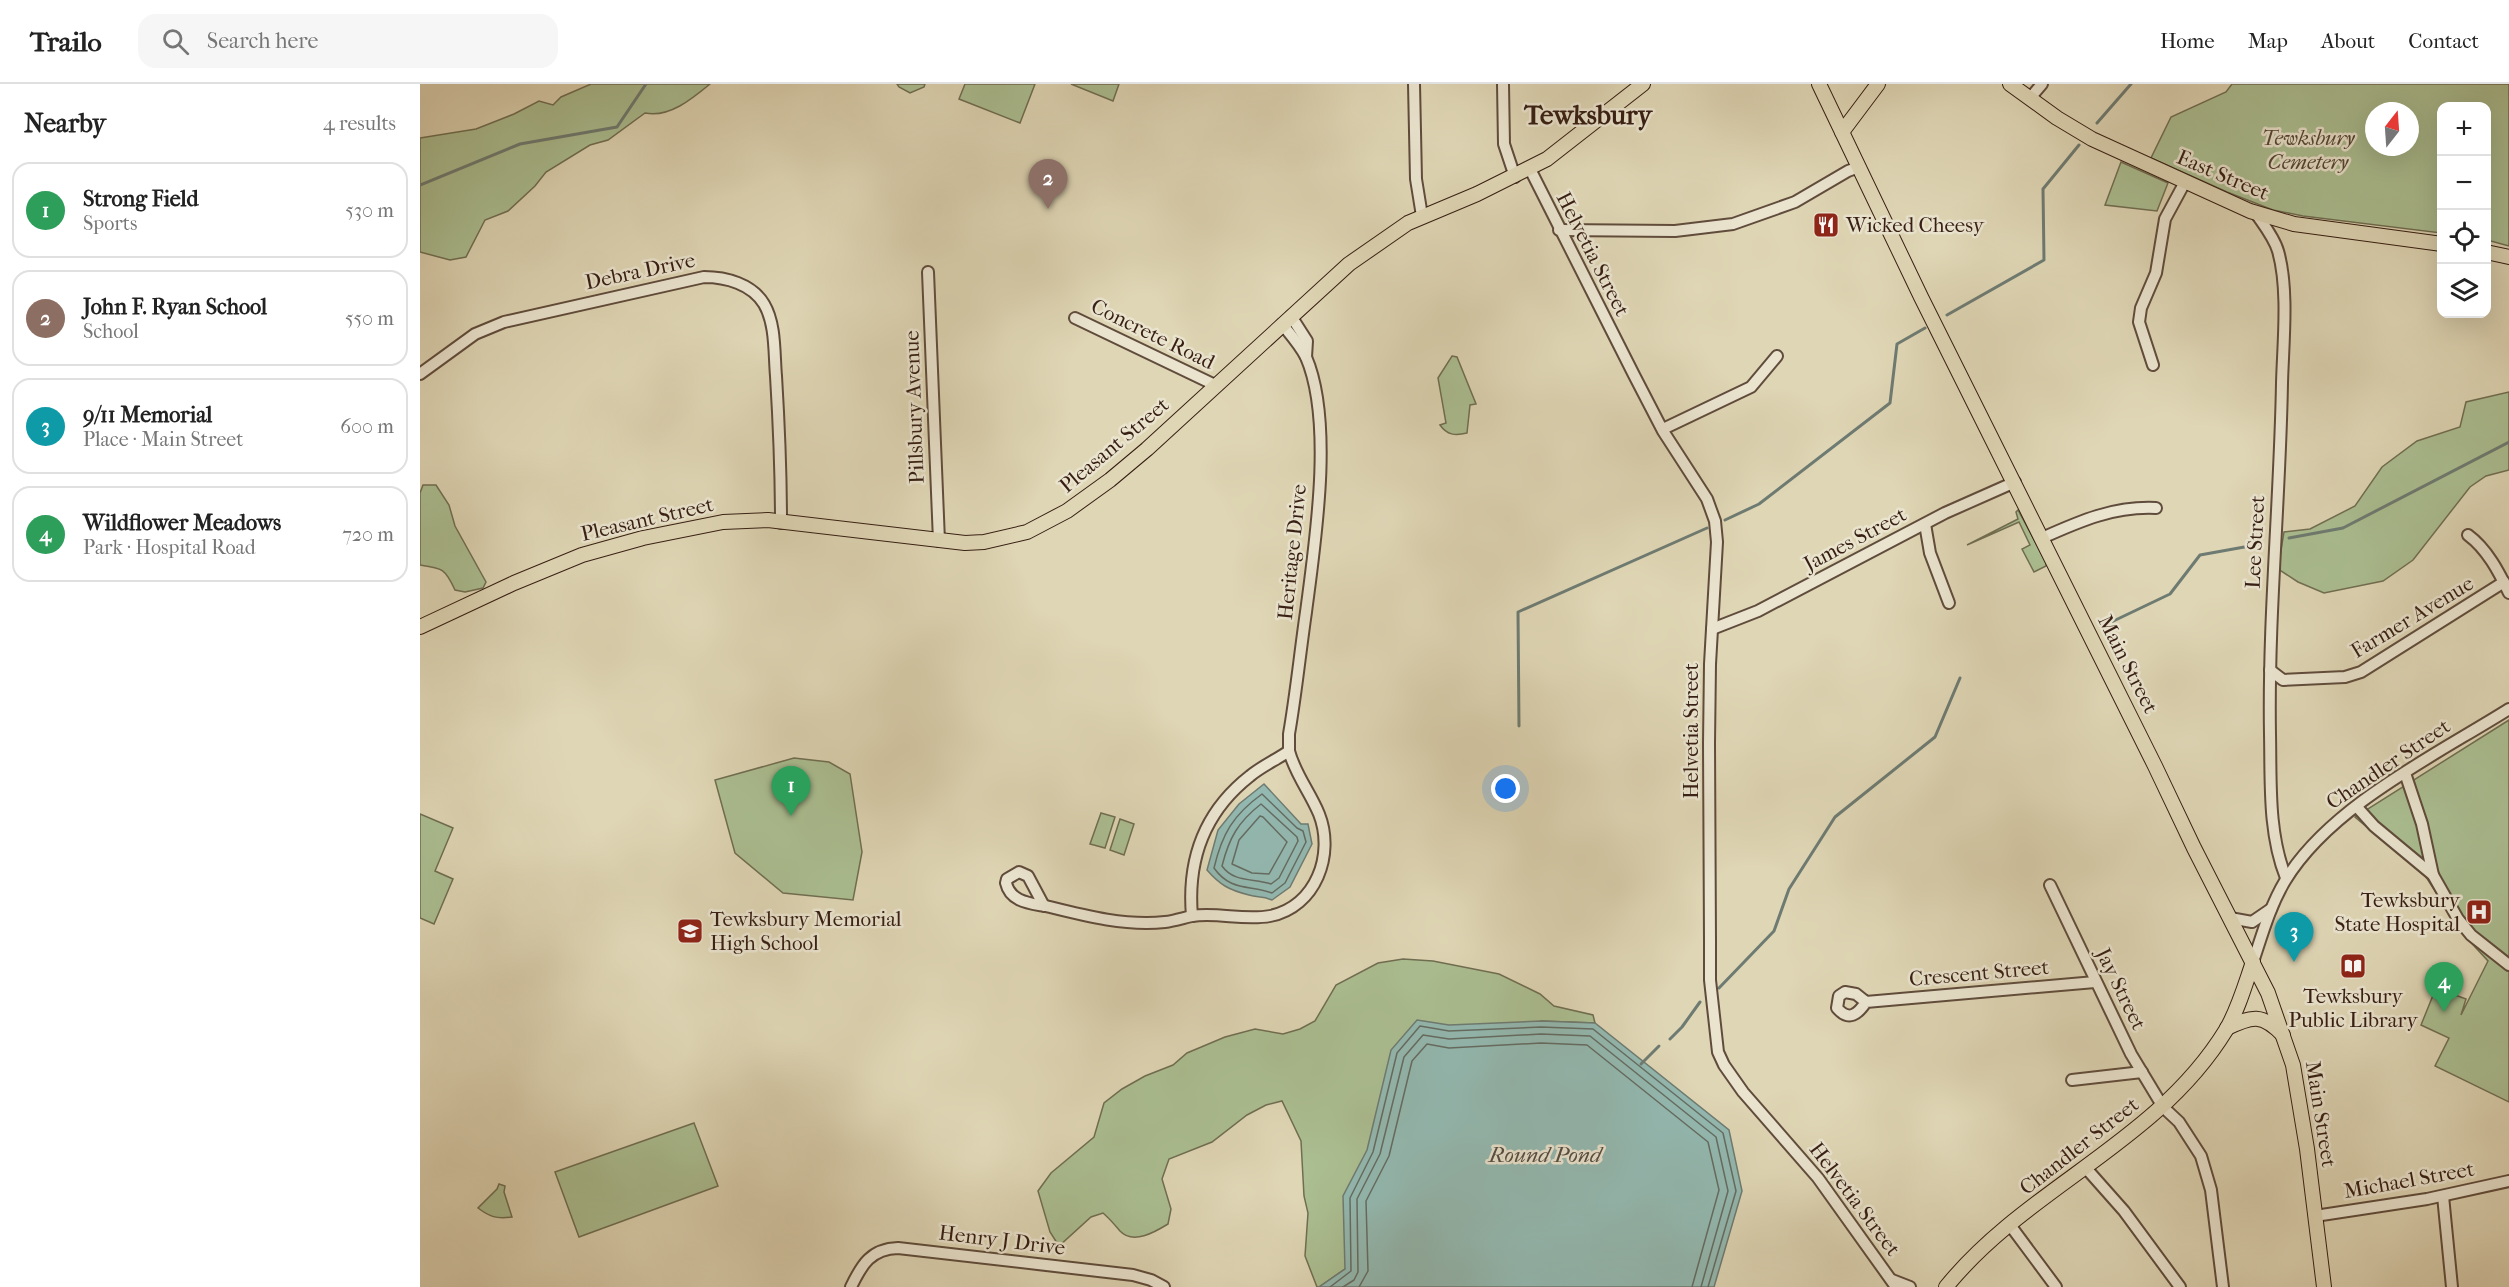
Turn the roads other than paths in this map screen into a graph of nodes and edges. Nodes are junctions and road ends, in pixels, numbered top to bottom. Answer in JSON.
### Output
{"nodes":[{"id":1,"x":1414,"y":84,"type":"edge"},
{"id":2,"x":1503,"y":84,"type":"edge"},
{"id":3,"x":1643,"y":84,"type":"edge"},
{"id":4,"x":1819,"y":84,"type":"edge"},
{"id":5,"x":1878,"y":84,"type":"edge"},
{"id":6,"x":2010,"y":84,"type":"edge"},
{"id":7,"x":2042,"y":84,"type":"edge"},
{"id":8,"x":2030,"y":98,"type":"junction"},
{"id":9,"x":1842,"y":132,"type":"junction"},
{"id":10,"x":1859,"y":167,"type":"junction"},
{"id":11,"x":1530,"y":169,"type":"junction"},
{"id":12,"x":1515,"y":177,"type":"junction"},
{"id":13,"x":2185,"y":182,"type":"junction"},
{"id":14,"x":2255,"y":212,"type":"junction"},
{"id":15,"x":1422,"y":216,"type":"junction"},
{"id":16,"x":1559,"y":230,"type":"junction"},
{"id":17,"x":2437,"y":243,"type":"edge"},
{"id":18,"x":2491,"y":253,"type":"edge"},
{"id":19,"x":2509,"y":257,"type":"edge"},
{"id":20,"x":928,"y":272,"type":"dead end"},
{"id":21,"x":1075,"y":318,"type":"dead end"},
{"id":22,"x":1286,"y":320,"type":"junction"},
{"id":23,"x":1777,"y":356,"type":"dead end"},
{"id":24,"x":2153,"y":365,"type":"dead end"},
{"id":25,"x":420,"y":374,"type":"edge"},
{"id":26,"x":1215,"y":385,"type":"junction"},
{"id":27,"x":1662,"y":429,"type":"junction"},
{"id":28,"x":2015,"y":482,"type":"junction"},
{"id":29,"x":2156,"y":508,"type":"dead end"},
{"id":30,"x":782,"y":523,"type":"junction"},
{"id":31,"x":1925,"y":524,"type":"junction"},
{"id":32,"x":2468,"y":535,"type":"dead end"},
{"id":33,"x":2042,"y":538,"type":"junction"},
{"id":34,"x":939,"y":541,"type":"junction"},
{"id":35,"x":2504,"y":582,"type":"junction"},
{"id":36,"x":2509,"y":593,"type":"edge"},
{"id":37,"x":1949,"y":603,"type":"dead end"},
{"id":38,"x":420,"y":627,"type":"edge"},
{"id":39,"x":1712,"y":629,"type":"junction"},
{"id":40,"x":2270,"y":670,"type":"junction"},
{"id":41,"x":2509,"y":710,"type":"edge"},
{"id":42,"x":1289,"y":751,"type":"junction"},
{"id":43,"x":2405,"y":773,"type":"junction"},
{"id":44,"x":2357,"y":807,"type":"junction"},
{"id":45,"x":2433,"y":875,"type":"junction"},
{"id":46,"x":2286,"y":878,"type":"junction"},
{"id":47,"x":2050,"y":885,"type":"dead end"},
{"id":48,"x":1046,"y":906,"type":"dead end"},
{"id":49,"x":2271,"y":909,"type":"junction"},
{"id":50,"x":1192,"y":916,"type":"junction"},
{"id":51,"x":2230,"y":918,"type":"junction"},
{"id":52,"x":2253,"y":962,"type":"junction"},
{"id":53,"x":2509,"y":965,"type":"edge"},
{"id":54,"x":2095,"y":982,"type":"junction"},
{"id":55,"x":1866,"y":1002,"type":"dead end"},
{"id":56,"x":2227,"y":1028,"type":"junction"},
{"id":57,"x":2285,"y":1036,"type":"junction"},
{"id":58,"x":2142,"y":1072,"type":"junction"},
{"id":59,"x":2072,"y":1080,"type":"dead end"},
{"id":60,"x":2163,"y":1107,"type":"junction"},
{"id":61,"x":2085,"y":1167,"type":"junction"},
{"id":62,"x":2509,"y":1181,"type":"edge"},
{"id":63,"x":2443,"y":1196,"type":"junction"},
{"id":64,"x":2315,"y":1216,"type":"junction"},
{"id":65,"x":2010,"y":1225,"type":"junction"},
{"id":66,"x":1894,"y":1284,"type":"edge"},
{"id":67,"x":851,"y":1287,"type":"edge"},
{"id":68,"x":1164,"y":1287,"type":"edge"},
{"id":69,"x":1910,"y":1287,"type":"edge"},
{"id":70,"x":1946,"y":1287,"type":"edge"},
{"id":71,"x":2056,"y":1287,"type":"edge"},
{"id":72,"x":2180,"y":1287,"type":"edge"},
{"id":73,"x":2223,"y":1287,"type":"edge"},
{"id":74,"x":2324,"y":1287,"type":"edge"},
{"id":75,"x":2452,"y":1287,"type":"edge"}],
"edges":[{"from":1,"to":15,"type":"street"},
{"from":2,"to":12,"type":"street"},
{"from":3,"to":11,"type":"main road","name":"Pleasant Street"},
{"from":4,"to":9,"type":"main road","name":"Main Street"},
{"from":5,"to":9,"type":"main road"},
{"from":6,"to":8,"type":"main road","name":"East Street"},
{"from":7,"to":8,"type":"street"},
{"from":8,"to":13,"type":"main road","name":"East Street"},
{"from":9,"to":10,"type":"main road","name":"Main Street"},
{"from":10,"to":16,"type":"street"},
{"from":10,"to":28,"type":"main road","name":"Main Street"},
{"from":11,"to":12,"type":"main road","name":"Pleasant Street"},
{"from":11,"to":16,"type":"street","name":"Helvetia Street"},
{"from":12,"to":15,"type":"main road","name":"Pleasant Street"},
{"from":13,"to":14,"type":"main road","name":"East Street"},
{"from":13,"to":24,"type":"street"},
{"from":14,"to":17,"type":"main road","name":"East Street"},
{"from":14,"to":40,"type":"street","name":"Lee Street"},
{"from":15,"to":22,"type":"main road","name":"Pleasant Street"},
{"from":16,"to":27,"type":"street","name":"Helvetia Street"},
{"from":18,"to":19,"type":"main road"},
{"from":20,"to":34,"type":"street","name":"Pillsbury Avenue"},
{"from":21,"to":26,"type":"street","name":"Concrete Road"},
{"from":22,"to":26,"type":"main road","name":"Pleasant Street"},
{"from":22,"to":42,"type":"street","name":"Heritage Drive"},
{"from":23,"to":27,"type":"street"},
{"from":25,"to":30,"type":"street","name":"Debra Drive"},
{"from":26,"to":34,"type":"main road","name":"Pleasant Street"},
{"from":27,"to":39,"type":"street","name":"Helvetia Street"},
{"from":28,"to":31,"type":"street","name":"James Street"},
{"from":28,"to":33,"type":"main road","name":"Main Street"},
{"from":29,"to":33,"type":"street"},
{"from":30,"to":34,"type":"main road","name":"Pleasant Street"},
{"from":30,"to":38,"type":"main road","name":"Pleasant Street"},
{"from":31,"to":37,"type":"street"},
{"from":31,"to":39,"type":"street","name":"James Street"},
{"from":32,"to":35,"type":"street"},
{"from":33,"to":51,"type":"main road","name":"Main Street"},
{"from":35,"to":36,"type":"street"},
{"from":35,"to":40,"type":"street","name":"Farmer Avenue"},
{"from":39,"to":66,"type":"street","name":"Helvetia Street"},
{"from":40,"to":46,"type":"street","name":"Lee Street"},
{"from":41,"to":43,"type":"street","name":"Chandler Street"},
{"from":42,"to":50,"type":"street"},
{"from":42,"to":50,"type":"street","name":"Heritage Drive"},
{"from":43,"to":44,"type":"street","name":"Chandler Street"},
{"from":43,"to":45,"type":"street"},
{"from":44,"to":45,"type":"street"},
{"from":44,"to":46,"type":"street","name":"Chandler Street"},
{"from":45,"to":53,"type":"street"},
{"from":46,"to":49,"type":"street","name":"Chandler Street"},
{"from":47,"to":54,"type":"street","name":"Jay Street"},
{"from":48,"to":50,"type":"street","name":"Heritage Drive"},
{"from":49,"to":51,"type":"street"},
{"from":49,"to":52,"type":"street","name":"Chandler Street"},
{"from":51,"to":52,"type":"main road","name":"Main Street"},
{"from":52,"to":56,"type":"main road","name":"Chandler Street"},
{"from":52,"to":57,"type":"main road","name":"Main Street"},
{"from":54,"to":55,"type":"street","name":"Crescent Street"},
{"from":54,"to":58,"type":"street","name":"Jay Street"},
{"from":56,"to":57,"type":"main road"},
{"from":56,"to":60,"type":"main road","name":"Chandler Street"},
{"from":57,"to":64,"type":"main road","name":"Main Street"},
{"from":58,"to":59,"type":"street"},
{"from":58,"to":60,"type":"street","name":"Jay Street"},
{"from":60,"to":61,"type":"main road","name":"Chandler Street"},
{"from":60,"to":73,"type":"street","name":"Jay Street"},
{"from":61,"to":65,"type":"main road","name":"Chandler Street"},
{"from":61,"to":72,"type":"street"},
{"from":62,"to":63,"type":"street","name":"Michael Street"},
{"from":63,"to":64,"type":"street","name":"Michael Street"},
{"from":63,"to":75,"type":"street"},
{"from":64,"to":74,"type":"main road","name":"Main Street"},
{"from":65,"to":70,"type":"main road","name":"Chandler Street"},
{"from":65,"to":71,"type":"street"},
{"from":66,"to":69,"type":"street","name":"Helvetia Street"},
{"from":67,"to":68,"type":"street","name":"Henry J Drive"}]}
